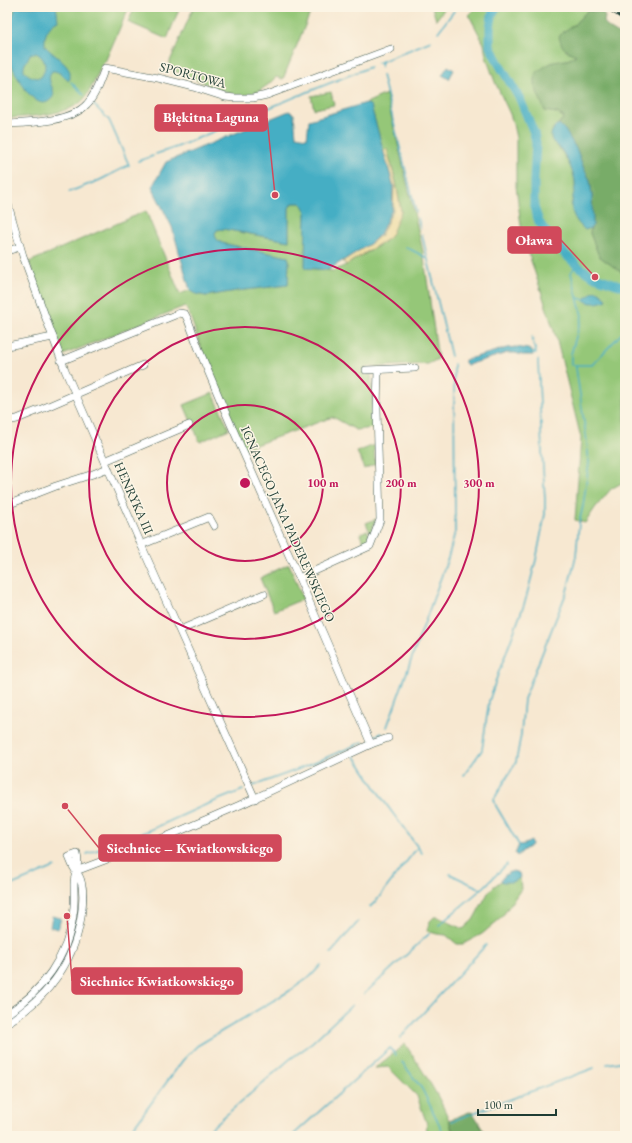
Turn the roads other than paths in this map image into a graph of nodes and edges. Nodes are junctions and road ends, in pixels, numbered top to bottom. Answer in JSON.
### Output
{"nodes":[{"id":1,"x":391,"y":49,"type":"dead end"},
{"id":2,"x":7,"y":124,"type":"edge"},
{"id":3,"x":7,"y":201,"type":"edge"},
{"id":4,"x":20,"y":247,"type":"junction"},
{"id":5,"x":7,"y":251,"type":"edge"},
{"id":6,"x":53,"y":337,"type":"junction"},
{"id":7,"x":7,"y":346,"type":"edge"},
{"id":8,"x":61,"y":361,"type":"junction"},
{"id":9,"x":143,"y":365,"type":"dead end"},
{"id":10,"x":414,"y":368,"type":"dead end"},
{"id":11,"x":366,"y":370,"type":"dead end"},
{"id":12,"x":378,"y":370,"type":"junction"},
{"id":13,"x":75,"y":395,"type":"junction"},
{"id":14,"x":7,"y":421,"type":"edge"},
{"id":15,"x":189,"y":425,"type":"dead end"},
{"id":16,"x":104,"y":461,"type":"junction"},
{"id":17,"x":108,"y":468,"type":"junction"},
{"id":18,"x":7,"y":505,"type":"edge"},
{"id":19,"x":214,"y":526,"type":"dead end"},
{"id":20,"x":141,"y":545,"type":"junction"},
{"id":21,"x":299,"y":578,"type":"junction"},
{"id":22,"x":264,"y":594,"type":"dead end"},
{"id":23,"x":180,"y":630,"type":"junction"},
{"id":24,"x":388,"y":738,"type":"dead end"},
{"id":25,"x":371,"y":744,"type":"junction"},
{"id":26,"x":255,"y":799,"type":"junction"},
{"id":27,"x":76,"y":871,"type":"junction"},
{"id":28,"x":7,"y":1014,"type":"edge"},
{"id":29,"x":7,"y":1023,"type":"edge"}],
"edges":[{"from":1,"to":2,"type":"street","name":"SPORTOWA"},
{"from":3,"to":4,"type":"street","name":"HENRYKA III"},
{"from":4,"to":5,"type":"street"},
{"from":4,"to":6,"type":"street","name":"HENRYKA III"},
{"from":6,"to":7,"type":"street"},
{"from":6,"to":8,"type":"street","name":"HENRYKA III"},
{"from":8,"to":13,"type":"street","name":"HENRYKA III"},
{"from":8,"to":21,"type":"street","name":"IGNACEGO JANA PADEREWSKIEGO"},
{"from":9,"to":13,"type":"street"},
{"from":10,"to":12,"type":"street"},
{"from":11,"to":12,"type":"street"},
{"from":12,"to":21,"type":"street"},
{"from":13,"to":14,"type":"street"},
{"from":13,"to":16,"type":"street","name":"HENRYKA III"},
{"from":15,"to":16,"type":"street"},
{"from":16,"to":17,"type":"street","name":"HENRYKA III"},
{"from":17,"to":18,"type":"street"},
{"from":17,"to":20,"type":"street","name":"HENRYKA III"},
{"from":19,"to":20,"type":"street"},
{"from":20,"to":23,"type":"street","name":"HENRYKA III"},
{"from":21,"to":25,"type":"street","name":"IGNACEGO JANA PADEREWSKIEGO"},
{"from":22,"to":23,"type":"street"},
{"from":23,"to":26,"type":"street","name":"HENRYKA III"},
{"from":24,"to":25,"type":"street"},
{"from":25,"to":26,"type":"street"},
{"from":26,"to":27,"type":"street"},
{"from":27,"to":28,"type":"street"},
{"from":27,"to":29,"type":"street"}]}
